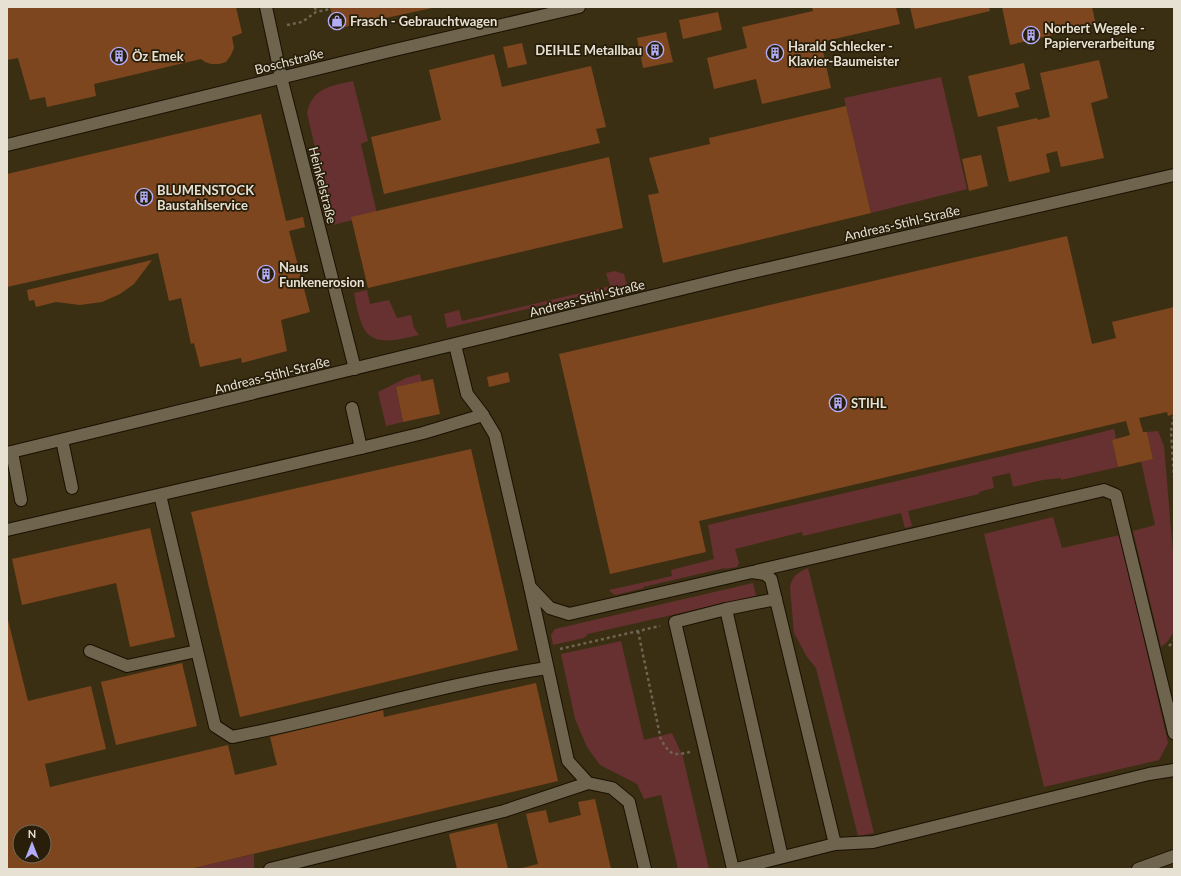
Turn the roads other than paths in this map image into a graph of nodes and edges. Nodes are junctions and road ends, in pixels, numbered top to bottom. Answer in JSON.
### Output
{"nodes":[{"id":1,"x":266,"y":7,"type":"edge"},
{"id":2,"x":579,"y":7,"type":"edge"},
{"id":3,"x":282,"y":78,"type":"junction"},
{"id":4,"x":7,"y":145,"type":"edge"},
{"id":5,"x":1174,"y":175,"type":"edge"},
{"id":6,"x":455,"y":345,"type":"junction"},
{"id":7,"x":355,"y":369,"type":"junction"},
{"id":8,"x":352,"y":408,"type":"dead end"},
{"id":9,"x":482,"y":415,"type":"junction"},
{"id":10,"x":62,"y":440,"type":"junction"},
{"id":11,"x":361,"y":448,"type":"junction"},
{"id":12,"x":9,"y":453,"type":"edge"},
{"id":13,"x":72,"y":488,"type":"dead end"},
{"id":14,"x":160,"y":495,"type":"junction"},
{"id":15,"x":21,"y":500,"type":"dead end"},
{"id":16,"x":7,"y":530,"type":"edge"},
{"id":17,"x":752,"y":572,"type":"junction"},
{"id":18,"x":530,"y":587,"type":"junction"},
{"id":19,"x":776,"y":599,"type":"junction"},
{"id":20,"x":726,"y":609,"type":"junction"},
{"id":21,"x":90,"y":651,"type":"dead end"},
{"id":22,"x":197,"y":651,"type":"junction"},
{"id":23,"x":547,"y":668,"type":"junction"},
{"id":24,"x":1174,"y":733,"type":"edge"},
{"id":25,"x":1174,"y":770,"type":"edge"},
{"id":26,"x":588,"y":783,"type":"junction"},
{"id":27,"x":834,"y":844,"type":"junction"},
{"id":28,"x":1174,"y":856,"type":"edge"},
{"id":29,"x":782,"y":857,"type":"junction"},
{"id":30,"x":270,"y":869,"type":"edge"},
{"id":31,"x":645,"y":869,"type":"edge"},
{"id":32,"x":733,"y":869,"type":"edge"},
{"id":33,"x":736,"y":869,"type":"edge"},
{"id":34,"x":1138,"y":869,"type":"edge"}],
"edges":[{"from":1,"to":3,"type":"street","name":"Heinkelstraße"},
{"from":2,"to":3,"type":"street","name":"Boschstraße"},
{"from":3,"to":4,"type":"street","name":"Boschstraße"},
{"from":3,"to":7,"type":"street","name":"Heinkelstraße"},
{"from":5,"to":6,"type":"street","name":"Andreas-Stihl-Straße"},
{"from":6,"to":7,"type":"street","name":"Andreas-Stihl-Straße"},
{"from":6,"to":9,"type":"street"},
{"from":7,"to":10,"type":"street","name":"Andreas-Stihl-Straße"},
{"from":8,"to":11,"type":"street"},
{"from":9,"to":11,"type":"street"},
{"from":9,"to":18,"type":"street"},
{"from":10,"to":12,"type":"street","name":"Andreas-Stihl-Straße"},
{"from":10,"to":13,"type":"street"},
{"from":11,"to":14,"type":"street"},
{"from":12,"to":15,"type":"street"},
{"from":14,"to":16,"type":"street"},
{"from":14,"to":22,"type":"street"},
{"from":17,"to":18,"type":"street"},
{"from":17,"to":19,"type":"street"},
{"from":17,"to":24,"type":"street"},
{"from":18,"to":23,"type":"street"},
{"from":19,"to":20,"type":"street"},
{"from":19,"to":27,"type":"street"},
{"from":20,"to":29,"type":"street"},
{"from":20,"to":32,"type":"street"},
{"from":21,"to":22,"type":"street"},
{"from":22,"to":23,"type":"street"},
{"from":23,"to":26,"type":"street"},
{"from":25,"to":27,"type":"street"},
{"from":26,"to":30,"type":"street"},
{"from":26,"to":31,"type":"street"},
{"from":27,"to":29,"type":"street"},
{"from":28,"to":34,"type":"street"},
{"from":29,"to":33,"type":"street"}]}
